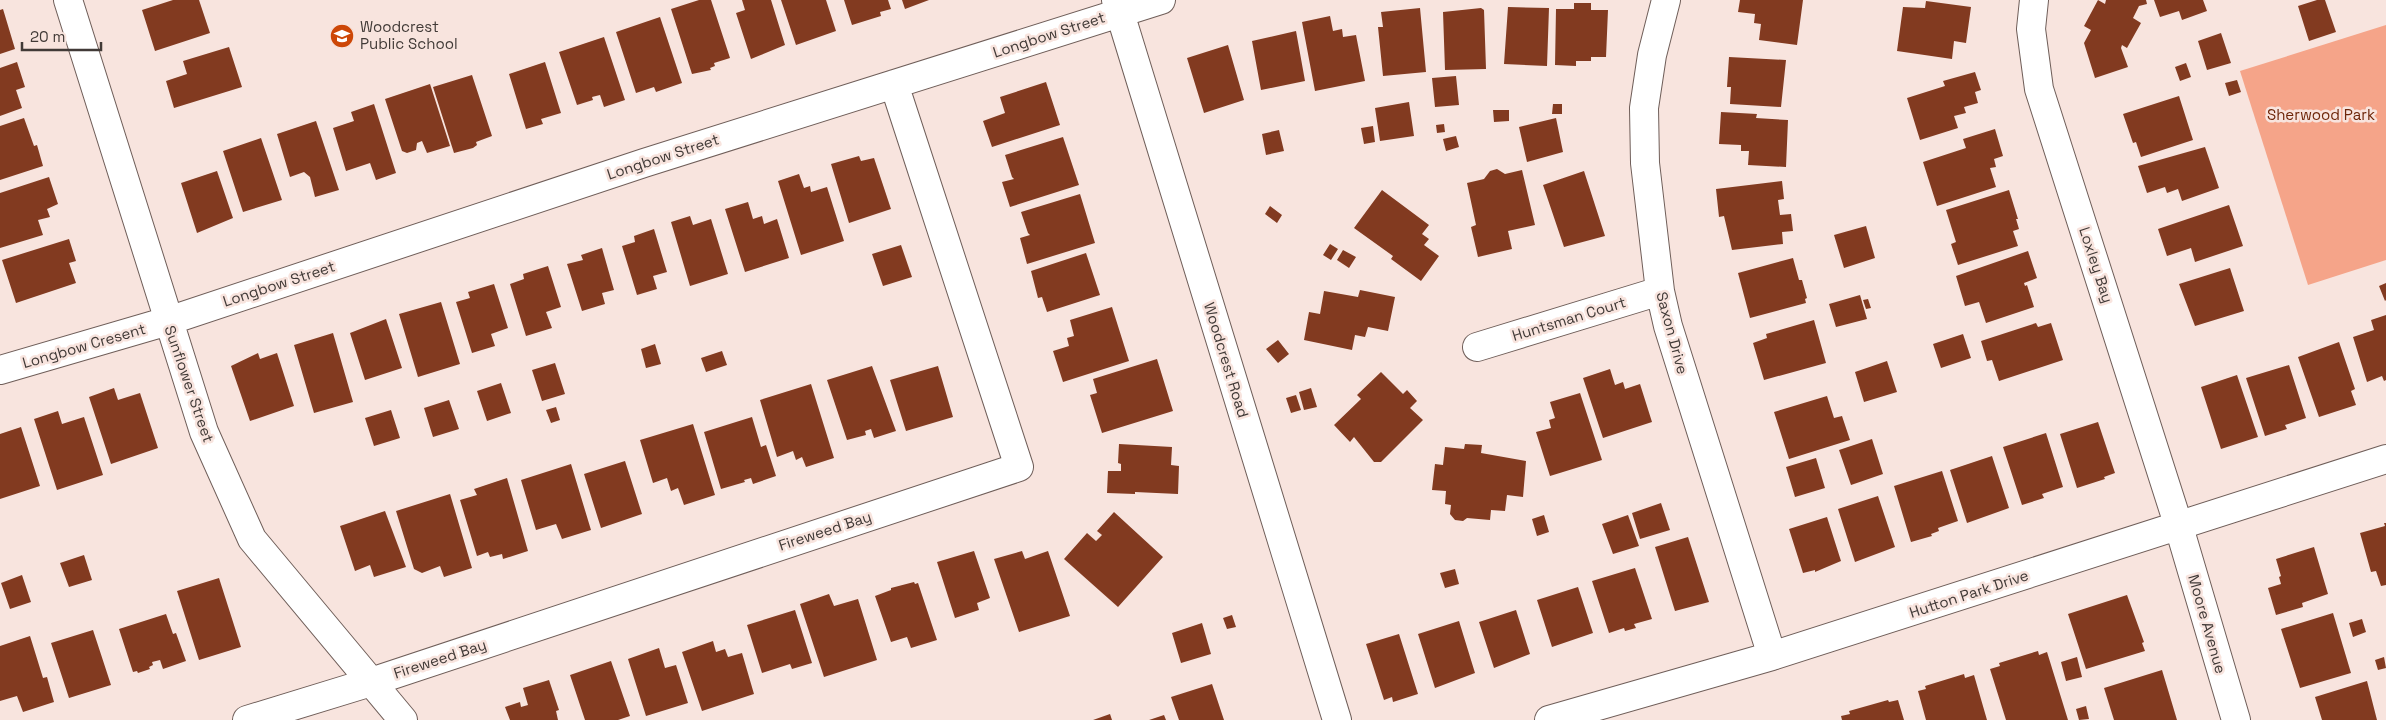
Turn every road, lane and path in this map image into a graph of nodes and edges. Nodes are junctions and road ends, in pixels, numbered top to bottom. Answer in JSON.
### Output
{"nodes":[{"id":1,"x":68,"y":0,"type":"edge"},
{"id":2,"x":1161,"y":0,"type":"edge"},
{"id":3,"x":1666,"y":0,"type":"edge"},
{"id":4,"x":2034,"y":0,"type":"edge"},
{"id":5,"x":1118,"y":6,"type":"edge"},
{"id":6,"x":894,"y":84,"type":"junction"},
{"id":7,"x":1660,"y":291,"type":"junction"},
{"id":8,"x":168,"y":321,"type":"junction"},
{"id":9,"x":1477,"y":347,"type":"dead end"},
{"id":10,"x":0,"y":370,"type":"edge"},
{"id":11,"x":2386,"y":459,"type":"edge"},
{"id":12,"x":2179,"y":527,"type":"junction"},
{"id":13,"x":1772,"y":656,"type":"junction"},
{"id":14,"x":371,"y":682,"type":"junction"},
{"id":15,"x":247,"y":720,"type":"edge"},
{"id":16,"x":403,"y":720,"type":"edge"},
{"id":17,"x":1337,"y":720,"type":"edge"},
{"id":18,"x":1549,"y":720,"type":"edge"},
{"id":19,"x":2236,"y":720,"type":"edge"}],
"edges":[{"from":1,"to":8,"type":"street","name":"Sunflower Street"},
{"from":2,"to":5,"type":"street","name":"Longbow Street"},
{"from":3,"to":7,"type":"street","name":"Saxon Drive"},
{"from":4,"to":12,"type":"street","name":"Loxley Bay"},
{"from":5,"to":6,"type":"street","name":"Longbow Street"},
{"from":5,"to":17,"type":"street","name":"Woodcrest Road"},
{"from":6,"to":8,"type":"street","name":"Longbow Street"},
{"from":6,"to":14,"type":"street","name":"Fireweed Bay"},
{"from":7,"to":9,"type":"street","name":"Huntsman Court"},
{"from":7,"to":13,"type":"street","name":"Saxon Drive"},
{"from":8,"to":10,"type":"street","name":"Longbow Cresent"},
{"from":8,"to":14,"type":"street","name":"Sunflower Street"},
{"from":11,"to":12,"type":"street","name":"Hutton Park Drive"},
{"from":12,"to":13,"type":"street","name":"Hutton Park Drive"},
{"from":12,"to":19,"type":"street","name":"Moore Avenue"},
{"from":13,"to":18,"type":"street","name":"Hutton Park Drive"},
{"from":14,"to":15,"type":"street","name":"Fireweed Bay"},
{"from":14,"to":16,"type":"street","name":"Sunflower Street"}]}
